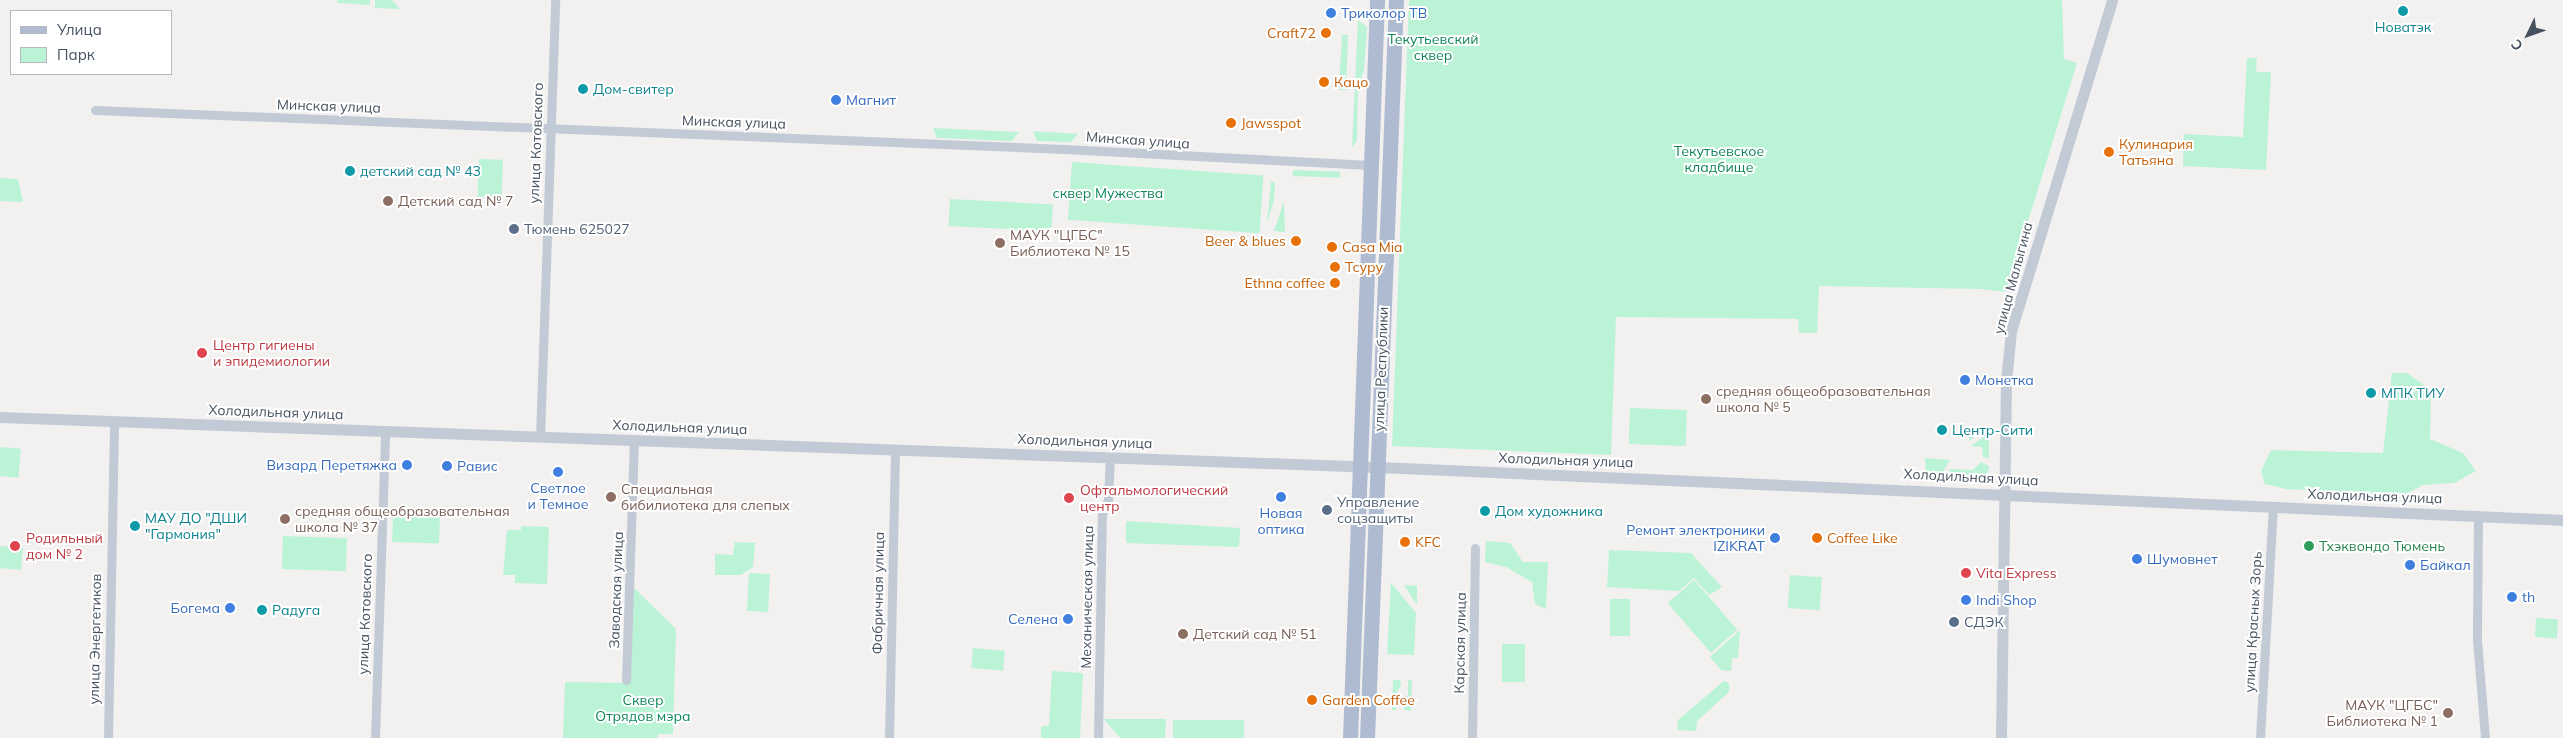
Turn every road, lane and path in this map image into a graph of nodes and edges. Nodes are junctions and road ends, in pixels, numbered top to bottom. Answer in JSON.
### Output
{"nodes":[{"id":1,"x":555,"y":0,"type":"edge"},
{"id":2,"x":1377,"y":0,"type":"edge"},
{"id":3,"x":1396,"y":0,"type":"edge"},
{"id":4,"x":2112,"y":0,"type":"edge"},
{"id":5,"x":96,"y":110,"type":"dead end"},
{"id":6,"x":551,"y":128,"type":"junction"},
{"id":7,"x":1370,"y":165,"type":"junction"},
{"id":8,"x":0,"y":417,"type":"edge"},
{"id":9,"x":114,"y":421,"type":"junction"},
{"id":10,"x":385,"y":432,"type":"junction"},
{"id":11,"x":540,"y":437,"type":"junction"},
{"id":12,"x":634,"y":440,"type":"junction"},
{"id":13,"x":896,"y":449,"type":"junction"},
{"id":14,"x":1110,"y":457,"type":"junction"},
{"id":15,"x":1360,"y":467,"type":"junction"},
{"id":16,"x":1378,"y":468,"type":"junction"},
{"id":17,"x":2006,"y":494,"type":"junction"},
{"id":18,"x":2273,"y":507,"type":"junction"},
{"id":19,"x":2478,"y":516,"type":"junction"},
{"id":20,"x":2563,"y":520,"type":"edge"},
{"id":21,"x":1475,"y":548,"type":"dead end"},
{"id":22,"x":626,"y":680,"type":"dead end"},
{"id":23,"x":108,"y":738,"type":"edge"},
{"id":24,"x":375,"y":738,"type":"edge"},
{"id":25,"x":889,"y":738,"type":"edge"},
{"id":26,"x":1098,"y":738,"type":"edge"},
{"id":27,"x":1350,"y":738,"type":"edge"},
{"id":28,"x":1367,"y":738,"type":"edge"},
{"id":29,"x":1472,"y":738,"type":"edge"},
{"id":30,"x":2001,"y":738,"type":"edge"},
{"id":31,"x":2260,"y":738,"type":"edge"},
{"id":32,"x":2485,"y":738,"type":"edge"}],
"edges":[{"from":1,"to":6,"type":"street","name":"улица Котовского"},
{"from":2,"to":7,"type":"main road","name":"улица Республики"},
{"from":3,"to":16,"type":"main road","name":"улица Республики"},
{"from":4,"to":17,"type":"street","name":"улица Малыгина"},
{"from":5,"to":6,"type":"street","name":"Минская улица"},
{"from":6,"to":7,"type":"street","name":"Минская улица"},
{"from":6,"to":11,"type":"street","name":"улица Котовского"},
{"from":7,"to":15,"type":"main road","name":"улица Республики"},
{"from":8,"to":9,"type":"street","name":"Холодильная улица"},
{"from":9,"to":10,"type":"street","name":"Холодильная улица"},
{"from":9,"to":23,"type":"street","name":"улица Энергетиков"},
{"from":10,"to":11,"type":"street","name":"Холодильная улица"},
{"from":10,"to":24,"type":"street","name":"улица Котовского"},
{"from":11,"to":12,"type":"street","name":"Холодильная улица"},
{"from":12,"to":13,"type":"street","name":"Холодильная улица"},
{"from":12,"to":22,"type":"street","name":"Заводская улица"},
{"from":13,"to":14,"type":"street","name":"Холодильная улица"},
{"from":13,"to":25,"type":"street","name":"Фабричная улица"},
{"from":14,"to":15,"type":"street","name":"Холодильная улица"},
{"from":14,"to":26,"type":"street","name":"Механическая улица"},
{"from":15,"to":16,"type":"street","name":"Холодильная улица"},
{"from":15,"to":27,"type":"main road","name":"улица Республики"},
{"from":16,"to":17,"type":"street","name":"Холодильная улица"},
{"from":16,"to":28,"type":"main road","name":"улица Республики"},
{"from":17,"to":18,"type":"street","name":"Холодильная улица"},
{"from":17,"to":30,"type":"street","name":"улица Малыгина"},
{"from":18,"to":19,"type":"street","name":"Холодильная улица"},
{"from":18,"to":31,"type":"street","name":"улица Красных Зорь"},
{"from":19,"to":20,"type":"street","name":"Холодильная улица"},
{"from":19,"to":32,"type":"street"},
{"from":21,"to":29,"type":"street","name":"Карская улица"}]}
